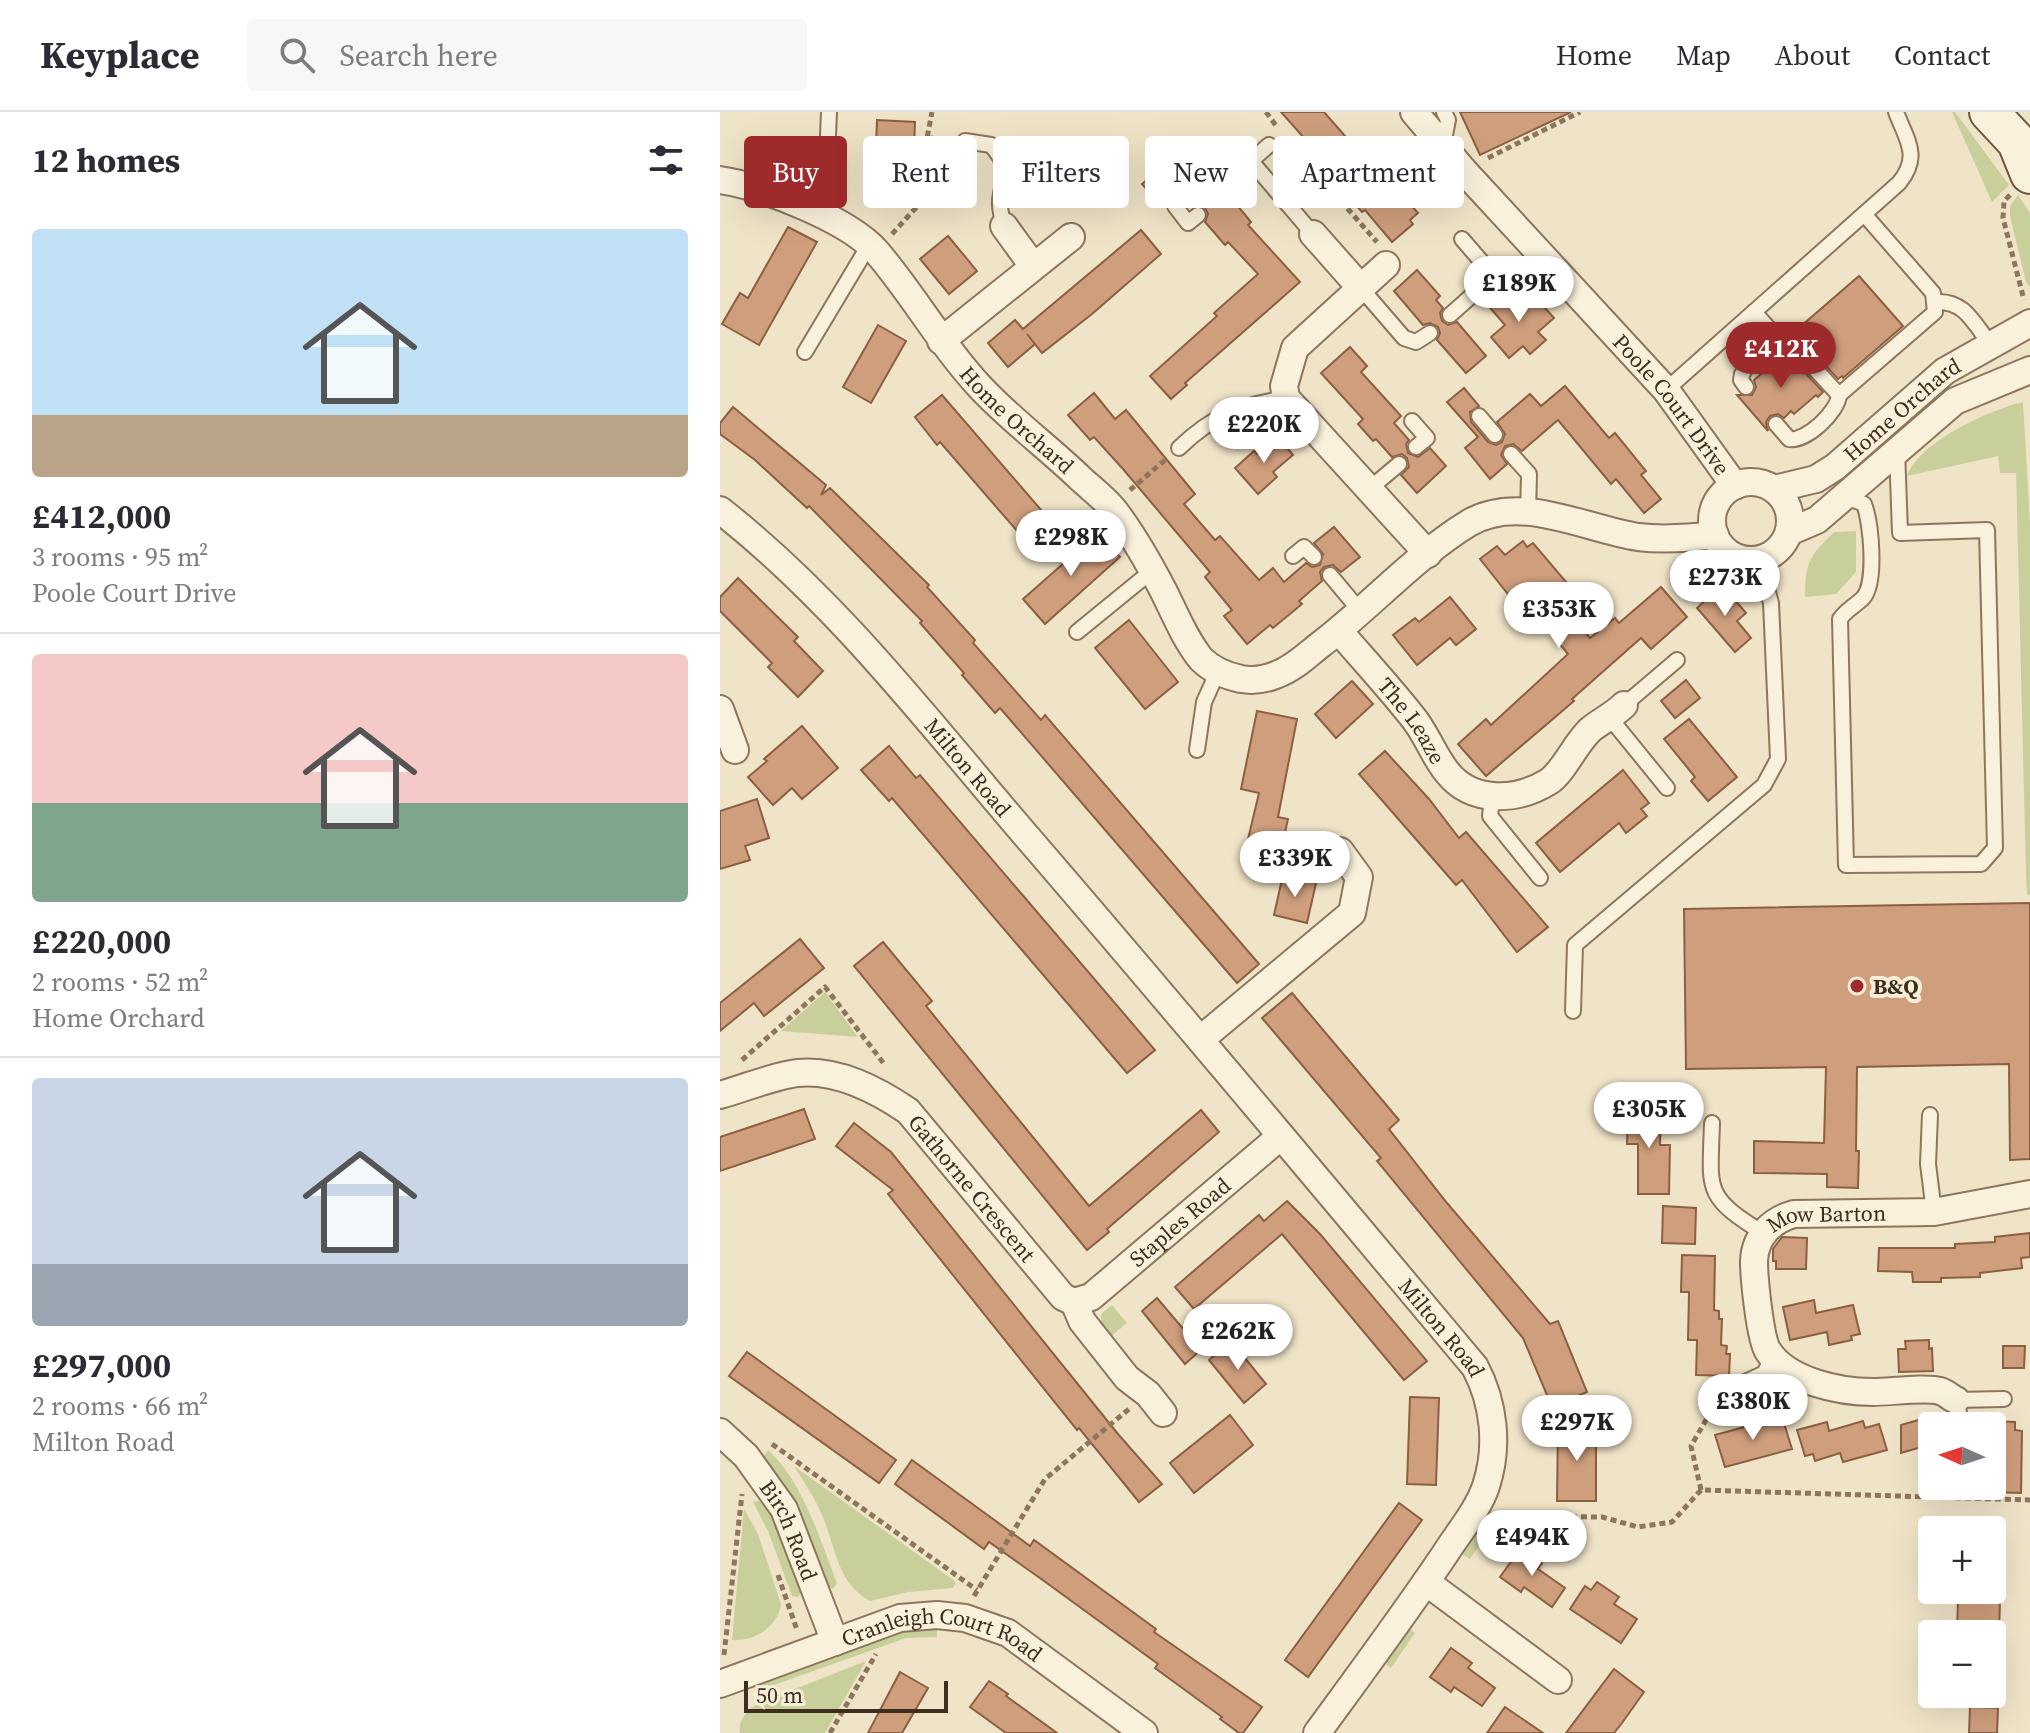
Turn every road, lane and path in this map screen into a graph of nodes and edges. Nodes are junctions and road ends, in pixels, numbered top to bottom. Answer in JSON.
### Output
{"nodes":[{"id":1,"x":829,"y":112,"type":"edge"},
{"id":2,"x":932,"y":112,"type":"edge"},
{"id":3,"x":1266,"y":112,"type":"edge"},
{"id":4,"x":1414,"y":112,"type":"edge"},
{"id":5,"x":1444,"y":112,"type":"edge"},
{"id":6,"x":1580,"y":112,"type":"edge"},
{"id":7,"x":1896,"y":112,"type":"edge"},
{"id":8,"x":1989,"y":112,"type":"edge"},
{"id":9,"x":1435,"y":136,"type":"edge"},
{"id":10,"x":1445,"y":136,"type":"edge"},
{"id":11,"x":977,"y":143,"type":"edge"},
{"id":12,"x":1269,"y":145,"type":"dead end"},
{"id":13,"x":1257,"y":156,"type":"edge"},
{"id":14,"x":2027,"y":158,"type":"edge"},
{"id":15,"x":1257,"y":169,"type":"edge"},
{"id":16,"x":1464,"y":171,"type":"joint"},
{"id":17,"x":720,"y":180,"type":"edge"},
{"id":18,"x":1177,"y":208,"type":"edge"},
{"id":19,"x":813,"y":211,"type":"junction"},
{"id":20,"x":1864,"y":214,"type":"junction"},
{"id":21,"x":1198,"y":215,"type":"dead end"},
{"id":22,"x":1004,"y":226,"type":"joint"},
{"id":23,"x":1313,"y":234,"type":"joint"},
{"id":24,"x":1071,"y":237,"type":"dead end"},
{"id":25,"x":1462,"y":239,"type":"dead end"},
{"id":26,"x":872,"y":248,"type":"junction"},
{"id":27,"x":1386,"y":265,"type":"joint"},
{"id":28,"x":1033,"y":266,"type":"junction"},
{"id":29,"x":1360,"y":287,"type":"junction"},
{"id":30,"x":1936,"y":302,"type":"junction"},
{"id":31,"x":1754,"y":312,"type":"junction"},
{"id":32,"x":2027,"y":314,"type":"edge"},
{"id":33,"x":1450,"y":315,"type":"dead end"},
{"id":34,"x":1771,"y":331,"type":"junction"},
{"id":35,"x":1430,"y":333,"type":"dead end"},
{"id":36,"x":941,"y":341,"type":"junction"},
{"id":37,"x":1991,"y":345,"type":"junction"},
{"id":38,"x":805,"y":352,"type":"dead end"},
{"id":39,"x":2030,"y":370,"type":"edge"},
{"id":40,"x":1746,"y":387,"type":"dead end"},
{"id":41,"x":1666,"y":390,"type":"junction"},
{"id":42,"x":1839,"y":395,"type":"junction"},
{"id":43,"x":1286,"y":398,"type":"junction"},
{"id":44,"x":1479,"y":416,"type":"dead end"},
{"id":45,"x":1412,"y":421,"type":"dead end"},
{"id":46,"x":1776,"y":424,"type":"dead end"},
{"id":47,"x":1495,"y":435,"type":"dead end"},
{"id":48,"x":1416,"y":447,"type":"dead end"},
{"id":49,"x":1179,"y":448,"type":"joint"},
{"id":50,"x":1897,"y":450,"type":"junction"},
{"id":51,"x":1511,"y":454,"type":"dead end"},
{"id":52,"x":1399,"y":464,"type":"dead end"},
{"id":53,"x":1735,"y":486,"type":"junction"},
{"id":54,"x":1774,"y":489,"type":"junction"},
{"id":55,"x":1368,"y":490,"type":"junction"},
{"id":56,"x":1844,"y":496,"type":"junction"},
{"id":57,"x":1111,"y":506,"type":"junction"},
{"id":58,"x":720,"y":510,"type":"edge"},
{"id":59,"x":1528,"y":513,"type":"junction"},
{"id":60,"x":1789,"y":532,"type":"junction"},
{"id":61,"x":1715,"y":535,"type":"junction"},
{"id":62,"x":1428,"y":554,"type":"junction"},
{"id":63,"x":1293,"y":556,"type":"dead end"},
{"id":64,"x":1314,"y":557,"type":"dead end"},
{"id":65,"x":1759,"y":559,"type":"junction"},
{"id":66,"x":1153,"y":570,"type":"junction"},
{"id":67,"x":1330,"y":575,"type":"dead end"},
{"id":68,"x":1361,"y":612,"type":"junction"},
{"id":69,"x":1339,"y":631,"type":"junction"},
{"id":70,"x":1077,"y":632,"type":"dead end"},
{"id":71,"x":1677,"y":660,"type":"dead end"},
{"id":72,"x":1218,"y":671,"type":"junction"},
{"id":73,"x":720,"y":709,"type":"edge"},
{"id":74,"x":1617,"y":712,"type":"junction"},
{"id":75,"x":735,"y":750,"type":"dead end"},
{"id":76,"x":1197,"y":750,"type":"dead end"},
{"id":77,"x":1667,"y":788,"type":"dead end"},
{"id":78,"x":1492,"y":798,"type":"junction"},
{"id":79,"x":1340,"y":851,"type":"dead end"},
{"id":80,"x":1540,"y":878,"type":"dead end"},
{"id":81,"x":1573,"y":1011,"type":"dead end"},
{"id":82,"x":1201,"y":1039,"type":"junction"},
{"id":83,"x":732,"y":1069,"type":"dead end"},
{"id":84,"x":880,"y":1092,"type":"junction"},
{"id":85,"x":720,"y":1095,"type":"edge"},
{"id":86,"x":1930,"y":1115,"type":"dead end"},
{"id":87,"x":1712,"y":1123,"type":"dead end"},
{"id":88,"x":1281,"y":1136,"type":"junction"},
{"id":89,"x":2030,"y":1194,"type":"edge"},
{"id":90,"x":1934,"y":1212,"type":"junction"},
{"id":91,"x":1763,"y":1233,"type":"junction"},
{"id":92,"x":1074,"y":1302,"type":"junction"},
{"id":93,"x":1777,"y":1363,"type":"junction"},
{"id":94,"x":1738,"y":1392,"type":"joint"},
{"id":95,"x":2004,"y":1399,"type":"dead end"},
{"id":96,"x":1155,"y":1403,"type":"joint"},
{"id":97,"x":1958,"y":1412,"type":"edge"},
{"id":98,"x":1962,"y":1412,"type":"edge"},
{"id":99,"x":720,"y":1432,"type":"edge"},
{"id":100,"x":746,"y":1456,"type":"junction"},
{"id":101,"x":1701,"y":1490,"type":"junction"},
{"id":102,"x":1480,"y":1500,"type":"junction"},
{"id":103,"x":2030,"y":1500,"type":"edge"},
{"id":104,"x":749,"y":1506,"type":"dead end"},
{"id":105,"x":774,"y":1564,"type":"dead end"},
{"id":106,"x":1426,"y":1582,"type":"junction"},
{"id":107,"x":977,"y":1590,"type":"junction"},
{"id":108,"x":965,"y":1618,"type":"junction"},
{"id":109,"x":835,"y":1642,"type":"junction"},
{"id":110,"x":805,"y":1653,"type":"junction"},
{"id":111,"x":877,"y":1653,"type":"dead end"},
{"id":112,"x":1558,"y":1680,"type":"dead end"},
{"id":113,"x":720,"y":1684,"type":"edge"},
{"id":114,"x":830,"y":1733,"type":"edge"},
{"id":115,"x":1144,"y":1733,"type":"edge"},
{"id":116,"x":1317,"y":1733,"type":"edge"}],
"edges":[{"from":1,"to":19,"type":"lane"},
{"from":2,"to":26,"type":"path"},
{"from":3,"to":27,"type":"path"},
{"from":4,"to":9,"type":"street","name":"Poole Court Drive"},
{"from":5,"to":10,"type":"lane"},
{"from":6,"to":16,"type":"path"},
{"from":7,"to":20,"type":"lane"},
{"from":8,"to":14,"type":"main road"},
{"from":11,"to":22,"type":"lane"},
{"from":12,"to":13,"type":"lane"},
{"from":14,"to":32,"type":"path"},
{"from":15,"to":23,"type":"lane"},
{"from":16,"to":41,"type":"street","name":"Poole Court Drive"},
{"from":17,"to":19,"type":"street","name":"Home Orchard"},
{"from":18,"to":21,"type":"lane"},
{"from":19,"to":26,"type":"street","name":"Home Orchard"},
{"from":20,"to":30,"type":"lane"},
{"from":20,"to":31,"type":"lane"},
{"from":22,"to":28,"type":"street"},
{"from":23,"to":29,"type":"street"},
{"from":24,"to":28,"type":"street"},
{"from":25,"to":33,"type":"lane"},
{"from":26,"to":36,"type":"street","name":"Home Orchard"},
{"from":26,"to":38,"type":"lane"},
{"from":27,"to":29,"type":"street"},
{"from":28,"to":36,"type":"street"},
{"from":29,"to":35,"type":"lane"},
{"from":29,"to":43,"type":"street"},
{"from":30,"to":37,"type":"lane"},
{"from":30,"to":42,"type":"lane"},
{"from":31,"to":34,"type":"lane"},
{"from":31,"to":41,"type":"lane"},
{"from":32,"to":37,"type":"street","name":"Home Orchard"},
{"from":34,"to":40,"type":"lane"},
{"from":34,"to":42,"type":"lane"},
{"from":36,"to":57,"type":"street","name":"Home Orchard"},
{"from":37,"to":54,"type":"street","name":"Home Orchard"},
{"from":39,"to":50,"type":"street","name":"Home Orchard"},
{"from":41,"to":53,"type":"street","name":"Poole Court Drive"},
{"from":42,"to":46,"type":"lane"},
{"from":43,"to":49,"type":"lane"},
{"from":43,"to":55,"type":"street"},
{"from":44,"to":47,"type":"lane"},
{"from":45,"to":48,"type":"lane"},
{"from":49,"to":57,"type":"path"},
{"from":50,"to":56,"type":"street","name":"Home Orchard"},
{"from":50,"to":56,"type":"lane"},
{"from":51,"to":59,"type":"lane"},
{"from":52,"to":55,"type":"lane"},
{"from":53,"to":54,"type":"street"},
{"from":53,"to":61,"type":"street"},
{"from":54,"to":60,"type":"street"},
{"from":55,"to":62,"type":"street"},
{"from":56,"to":60,"type":"street","name":"Home Orchard"},
{"from":57,"to":66,"type":"street","name":"Home Orchard"},
{"from":58,"to":82,"type":"street","name":"Milton Road"},
{"from":59,"to":61,"type":"street"},
{"from":59,"to":62,"type":"street"},
{"from":60,"to":65,"type":"street"},
{"from":61,"to":65,"type":"street"},
{"from":62,"to":68,"type":"street"},
{"from":63,"to":64,"type":"lane"},
{"from":65,"to":81,"type":"lane"},
{"from":66,"to":70,"type":"lane"},
{"from":66,"to":72,"type":"street","name":"Home Orchard"},
{"from":67,"to":68,"type":"lane"},
{"from":68,"to":69,"type":"street"},
{"from":69,"to":72,"type":"street"},
{"from":69,"to":78,"type":"street","name":"The Leaze"},
{"from":71,"to":74,"type":"lane"},
{"from":72,"to":76,"type":"lane"},
{"from":73,"to":75,"type":"street"},
{"from":74,"to":77,"type":"lane"},
{"from":74,"to":78,"type":"street"},
{"from":78,"to":80,"type":"lane"},
{"from":79,"to":82,"type":"street"},
{"from":82,"to":88,"type":"street","name":"Milton Road"},
{"from":83,"to":84,"type":"path"},
{"from":84,"to":85,"type":"street","name":"Gathorne Crescent"},
{"from":84,"to":92,"type":"street","name":"Gathorne Crescent"},
{"from":86,"to":90,"type":"lane"},
{"from":87,"to":91,"type":"lane"},
{"from":88,"to":92,"type":"street","name":"Staples Road"},
{"from":88,"to":102,"type":"street","name":"Milton Road"},
{"from":89,"to":90,"type":"street","name":"Mow Barton"},
{"from":90,"to":91,"type":"street","name":"Mow Barton"},
{"from":91,"to":93,"type":"street","name":"Mow Barton"},
{"from":92,"to":96,"type":"street","name":"Gathorne Crescent"},
{"from":93,"to":94,"type":"street"},
{"from":93,"to":97,"type":"street"},
{"from":94,"to":101,"type":"path"},
{"from":95,"to":98,"type":"lane"},
{"from":96,"to":107,"type":"path"},
{"from":99,"to":100,"type":"street","name":"Birch Road"},
{"from":100,"to":107,"type":"path"},
{"from":100,"to":109,"type":"street","name":"Birch Road"},
{"from":101,"to":102,"type":"path"},
{"from":101,"to":103,"type":"path"},
{"from":102,"to":106,"type":"street","name":"Milton Road"},
{"from":104,"to":113,"type":"path"},
{"from":105,"to":110,"type":"path"},
{"from":106,"to":112,"type":"street"},
{"from":106,"to":116,"type":"street","name":"Milton Road"},
{"from":107,"to":108,"type":"path"},
{"from":108,"to":109,"type":"street","name":"Cranleigh Court Road"},
{"from":108,"to":115,"type":"street","name":"Cranleigh Court Road"},
{"from":109,"to":110,"type":"street","name":"Cranleigh Court Road"},
{"from":110,"to":113,"type":"street","name":"Cranleigh Court Road"},
{"from":111,"to":114,"type":"path"}]}
